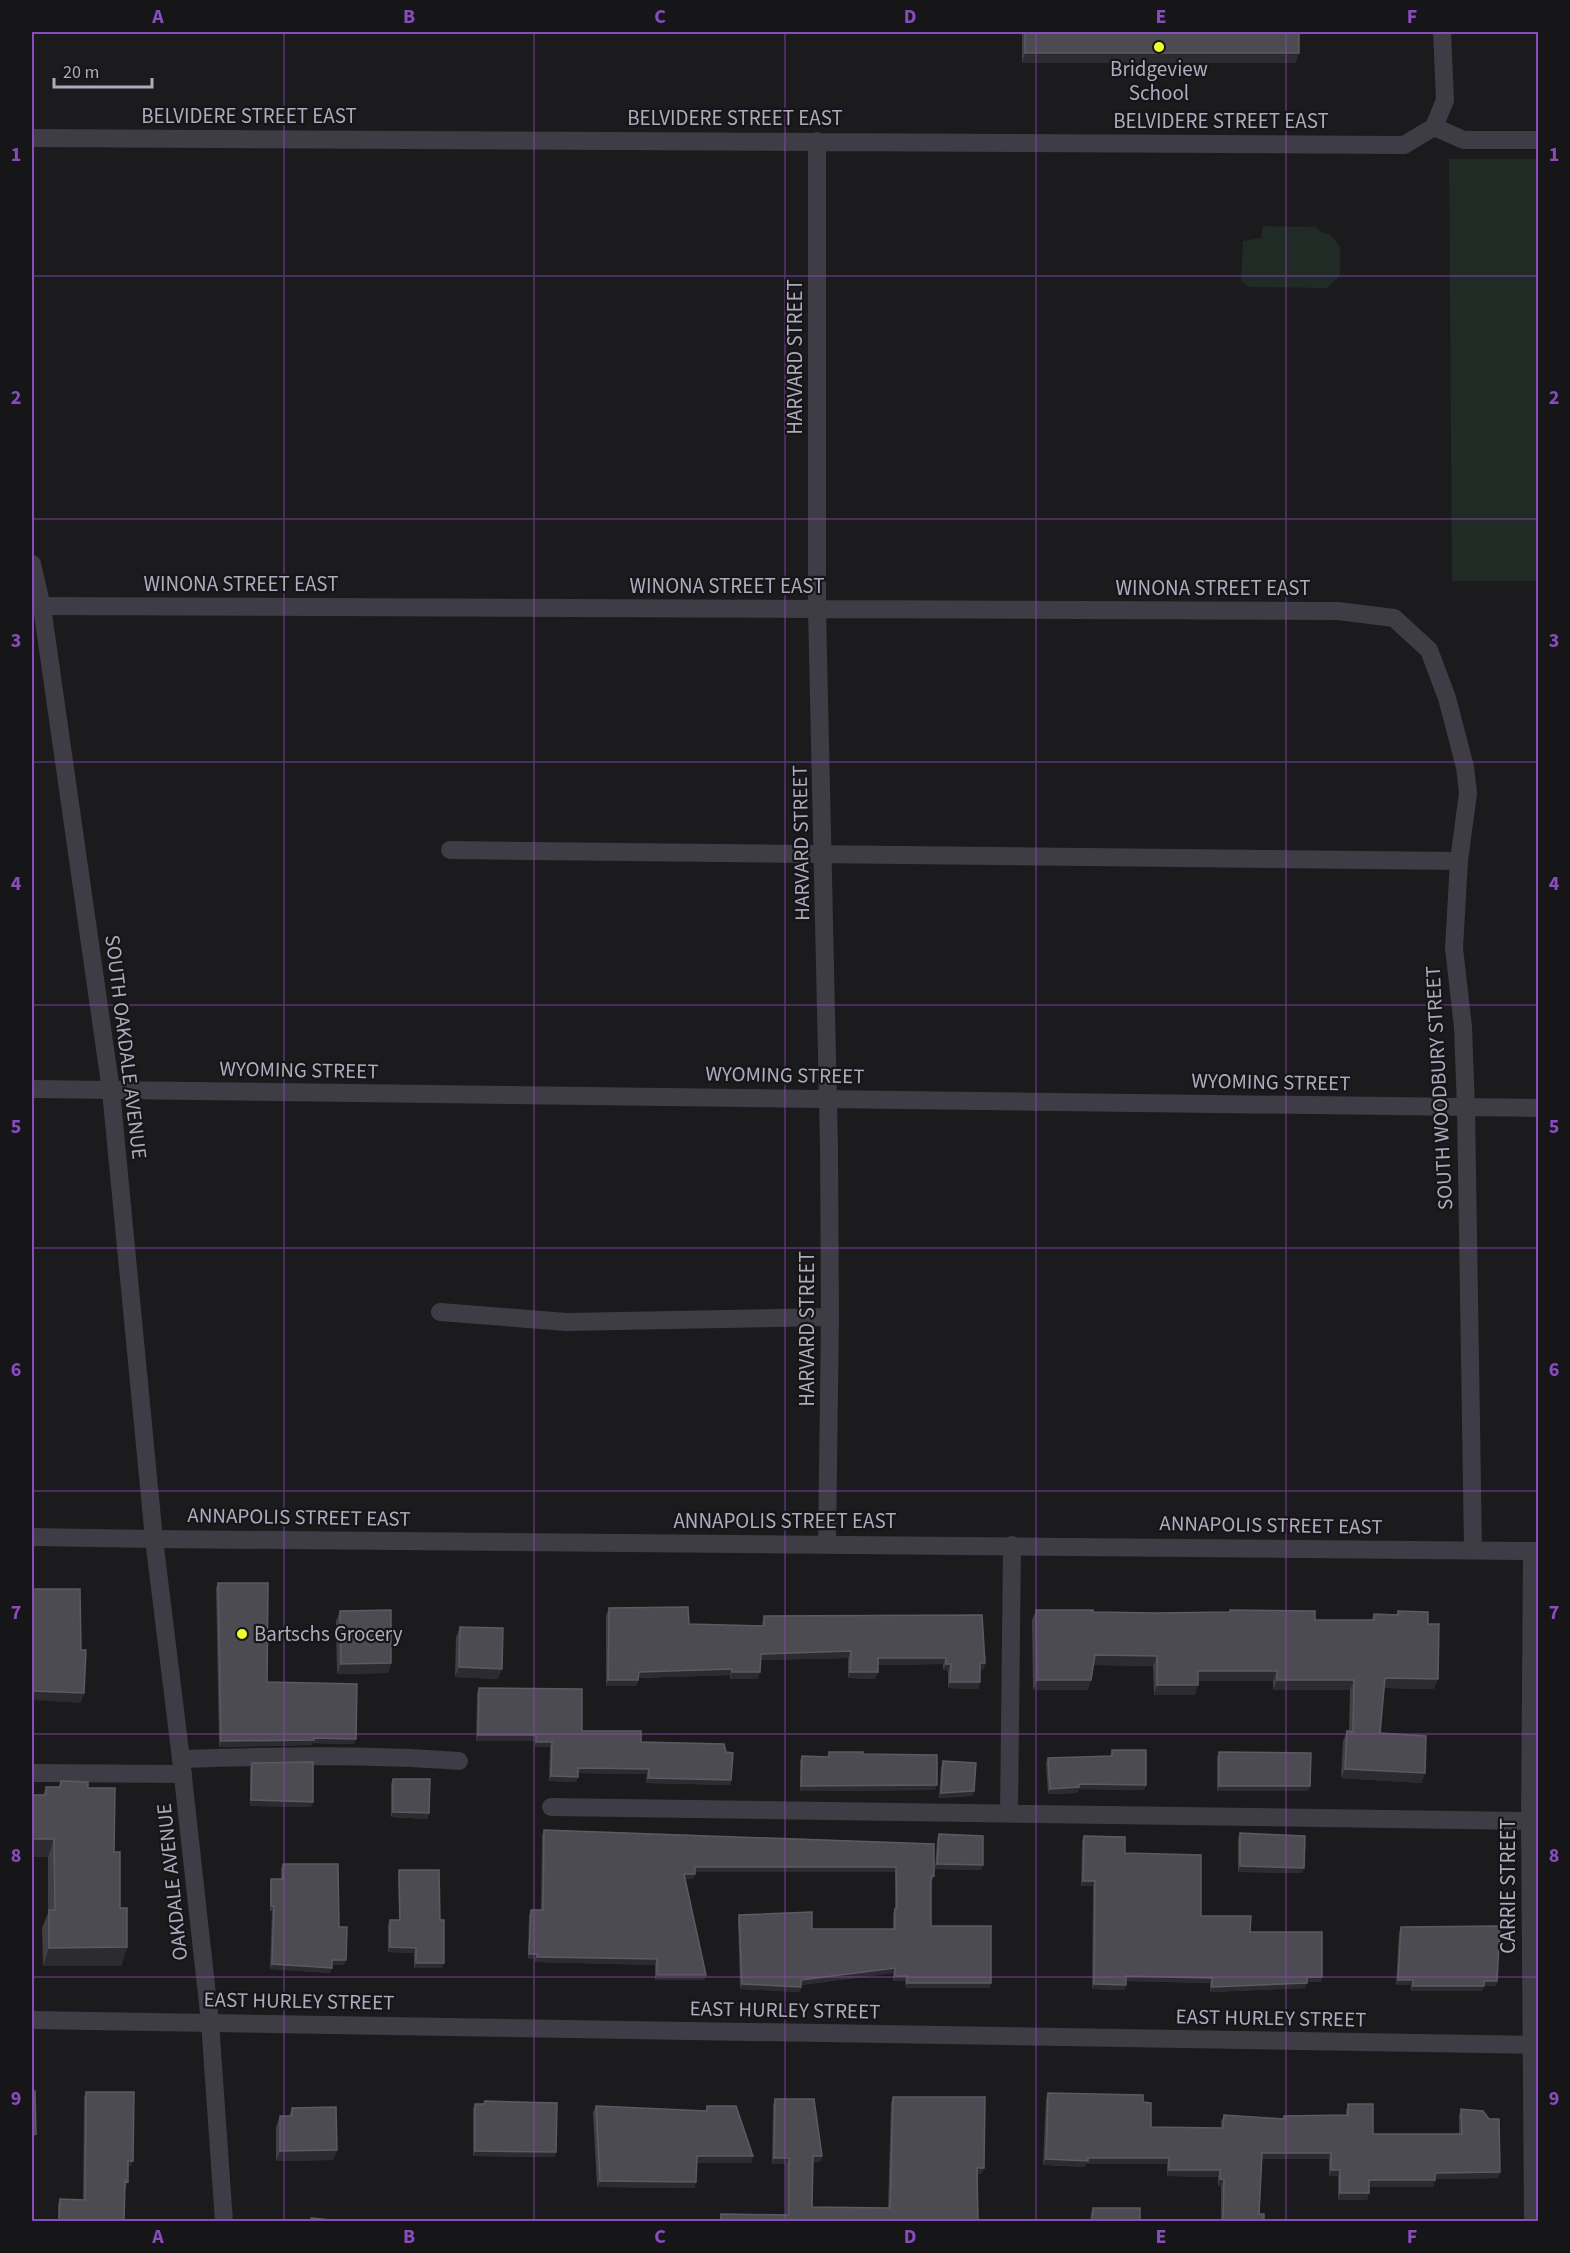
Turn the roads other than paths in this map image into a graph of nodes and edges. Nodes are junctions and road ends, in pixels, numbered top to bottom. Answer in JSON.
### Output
{"nodes":[{"id":1,"x":1442,"y":32,"type":"edge"},
{"id":2,"x":1434,"y":128,"type":"junction"},
{"id":3,"x":32,"y":138,"type":"edge"},
{"id":4,"x":1539,"y":140,"type":"edge"},
{"id":5,"x":817,"y":141,"type":"junction"},
{"id":6,"x":32,"y":564,"type":"edge"},
{"id":7,"x":37,"y":606,"type":"edge"},
{"id":8,"x":817,"y":609,"type":"junction"},
{"id":9,"x":1414,"y":636,"type":"joint"},
{"id":10,"x":450,"y":850,"type":"dead end"},
{"id":11,"x":824,"y":854,"type":"junction"},
{"id":12,"x":1460,"y":861,"type":"junction"},
{"id":13,"x":32,"y":1089,"type":"edge"},
{"id":14,"x":111,"y":1091,"type":"junction"},
{"id":15,"x":828,"y":1098,"type":"junction"},
{"id":16,"x":1466,"y":1108,"type":"junction"},
{"id":17,"x":1539,"y":1108,"type":"edge"},
{"id":18,"x":440,"y":1312,"type":"dead end"},
{"id":19,"x":830,"y":1317,"type":"junction"},
{"id":20,"x":32,"y":1537,"type":"edge"},
{"id":21,"x":154,"y":1539,"type":"junction"},
{"id":22,"x":827,"y":1545,"type":"junction"},
{"id":23,"x":1012,"y":1545,"type":"junction"},
{"id":24,"x":1473,"y":1550,"type":"junction"},
{"id":25,"x":1535,"y":1551,"type":"edge"},
{"id":26,"x":459,"y":1761,"type":"dead end"},
{"id":27,"x":182,"y":1766,"type":"junction"},
{"id":28,"x":32,"y":1773,"type":"edge"},
{"id":29,"x":551,"y":1807,"type":"dead end"},
{"id":30,"x":1009,"y":1814,"type":"junction"},
{"id":31,"x":1530,"y":1821,"type":"junction"},
{"id":32,"x":32,"y":2020,"type":"edge"},
{"id":33,"x":210,"y":2022,"type":"junction"},
{"id":34,"x":1535,"y":2045,"type":"edge"},
{"id":35,"x":224,"y":2222,"type":"edge"},
{"id":36,"x":1533,"y":2222,"type":"edge"}],
"edges":[{"from":1,"to":2,"type":"street"},
{"from":2,"to":4,"type":"street"},
{"from":2,"to":5,"type":"street","name":"BELVIDERE STREET EAST"},
{"from":3,"to":5,"type":"street","name":"BELVIDERE STREET EAST"},
{"from":5,"to":8,"type":"street","name":"HARVARD STREET"},
{"from":6,"to":7,"type":"street","name":"SOUTH OAKDALE AVENUE"},
{"from":7,"to":8,"type":"street","name":"WINONA STREET EAST"},
{"from":7,"to":14,"type":"street","name":"SOUTH OAKDALE AVENUE"},
{"from":8,"to":9,"type":"street","name":"WINONA STREET EAST"},
{"from":8,"to":11,"type":"street","name":"HARVARD STREET"},
{"from":9,"to":12,"type":"street","name":"SOUTH WOODBURY STREET"},
{"from":10,"to":11,"type":"street"},
{"from":11,"to":12,"type":"street"},
{"from":11,"to":15,"type":"street","name":"HARVARD STREET"},
{"from":12,"to":16,"type":"street","name":"SOUTH WOODBURY STREET"},
{"from":13,"to":14,"type":"street","name":"WYOMING STREET"},
{"from":14,"to":15,"type":"street","name":"WYOMING STREET"},
{"from":14,"to":21,"type":"street","name":"SOUTH OAKDALE AVENUE"},
{"from":15,"to":16,"type":"street","name":"WYOMING STREET"},
{"from":15,"to":19,"type":"street","name":"HARVARD STREET"},
{"from":16,"to":17,"type":"street","name":"WYOMING STREET"},
{"from":16,"to":24,"type":"street","name":"SOUTH WOODBURY STREET"},
{"from":18,"to":19,"type":"street"},
{"from":19,"to":22,"type":"street","name":"HARVARD STREET"},
{"from":20,"to":21,"type":"street","name":"ANNAPOLIS STREET EAST"},
{"from":21,"to":22,"type":"street","name":"ANNAPOLIS STREET EAST"},
{"from":21,"to":27,"type":"street","name":"OAKDALE AVENUE"},
{"from":22,"to":23,"type":"street","name":"ANNAPOLIS STREET EAST"},
{"from":23,"to":24,"type":"street","name":"ANNAPOLIS STREET EAST"},
{"from":23,"to":30,"type":"street"},
{"from":24,"to":25,"type":"street","name":"ANNAPOLIS STREET EAST"},
{"from":25,"to":31,"type":"street","name":"CARRIE STREET"},
{"from":26,"to":27,"type":"street"},
{"from":27,"to":28,"type":"street"},
{"from":27,"to":33,"type":"street","name":"OAKDALE AVENUE"},
{"from":29,"to":30,"type":"street"},
{"from":30,"to":31,"type":"street"},
{"from":31,"to":34,"type":"street","name":"CARRIE STREET"},
{"from":32,"to":33,"type":"street","name":"EAST HURLEY STREET"},
{"from":33,"to":34,"type":"street","name":"EAST HURLEY STREET"},
{"from":33,"to":35,"type":"street","name":"OAKDALE AVENUE"},
{"from":34,"to":36,"type":"street","name":"CARRIE STREET"}]}
